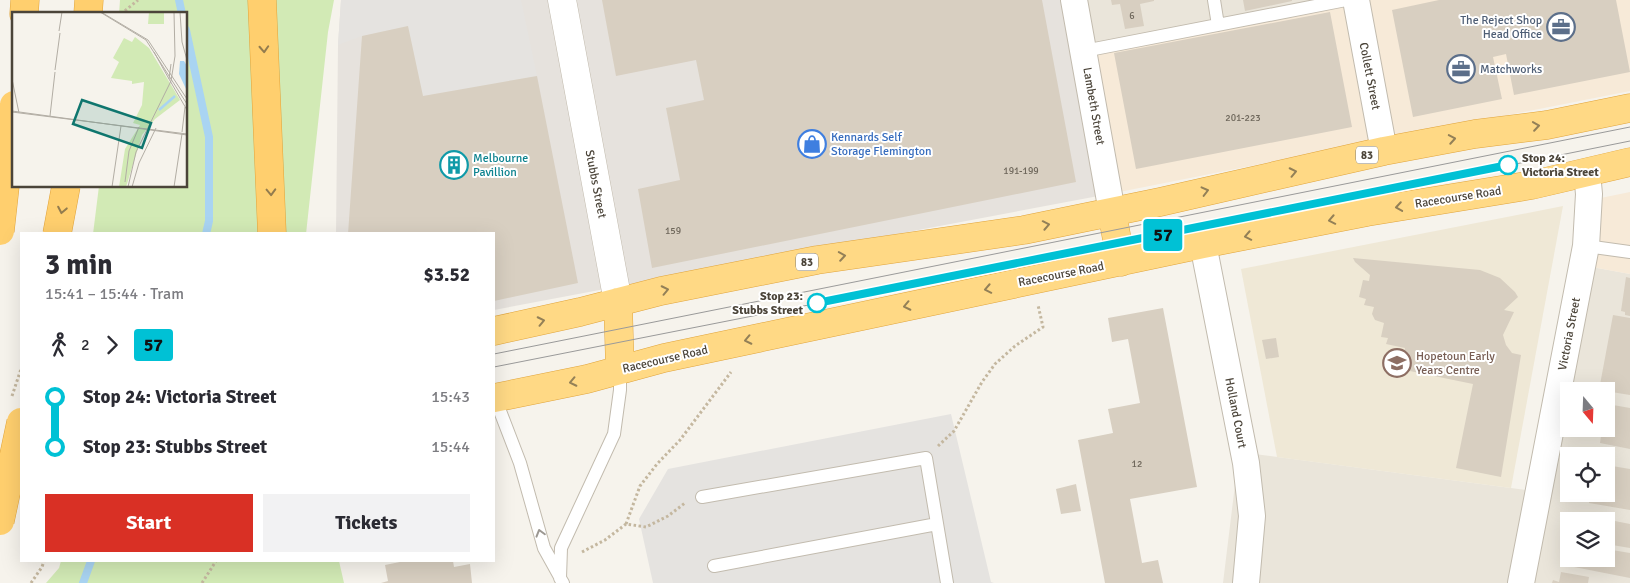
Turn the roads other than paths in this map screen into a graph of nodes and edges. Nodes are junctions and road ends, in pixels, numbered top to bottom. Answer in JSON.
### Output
{"nodes":[{"id":1,"x":262,"y":0,"type":"edge"},
{"id":2,"x":562,"y":0,"type":"edge"},
{"id":3,"x":1074,"y":0,"type":"edge"},
{"id":4,"x":1214,"y":0,"type":"edge"},
{"id":5,"x":1346,"y":0,"type":"edge"},
{"id":6,"x":1356,"y":0,"type":"edge"},
{"id":7,"x":1218,"y":25,"type":"junction"},
{"id":8,"x":1084,"y":51,"type":"junction"},
{"id":9,"x":1630,"y":108,"type":"edge"},
{"id":10,"x":12,"y":123,"type":"edge"},
{"id":11,"x":1384,"y":151,"type":"junction"},
{"id":12,"x":1630,"y":162,"type":"edge"},
{"id":13,"x":1587,"y":173,"type":"junction"},
{"id":14,"x":66,"y":188,"type":"edge"},
{"id":15,"x":1112,"y":212,"type":"junction"},
{"id":16,"x":0,"y":231,"type":"edge"},
{"id":17,"x":57,"y":232,"type":"edge"},
{"id":18,"x":272,"y":232,"type":"edge"},
{"id":19,"x":1203,"y":244,"type":"junction"},
{"id":20,"x":1586,"y":246,"type":"junction"},
{"id":21,"x":1630,"y":252,"type":"edge"},
{"id":22,"x":1122,"y":262,"type":"junction"},
{"id":23,"x":618,"y":302,"type":"junction"},
{"id":24,"x":495,"y":331,"type":"edge"},
{"id":25,"x":620,"y":370,"type":"junction"},
{"id":26,"x":495,"y":398,"type":"edge"},
{"id":27,"x":20,"y":427,"type":"edge"},
{"id":28,"x":20,"y":429,"type":"edge"},
{"id":29,"x":0,"y":433,"type":"edge"},
{"id":30,"x":20,"y":494,"type":"edge"},
{"id":31,"x":702,"y":497,"type":"road end"},
{"id":32,"x":0,"y":498,"type":"edge"},
{"id":33,"x":0,"y":521,"type":"edge"},
{"id":34,"x":937,"y":524,"type":"junction"},
{"id":35,"x":714,"y":566,"type":"dead end"},
{"id":36,"x":562,"y":580,"type":"edge"},
{"id":37,"x":947,"y":583,"type":"edge"},
{"id":38,"x":1246,"y":583,"type":"edge"},
{"id":39,"x":1521,"y":583,"type":"edge"}],
"edges":[{"from":1,"to":18,"type":"highway","one_way":true},
{"from":2,"to":23,"type":"street","name":"Stubbs Street"},
{"from":3,"to":8,"type":"street","name":"Lambeth Street"},
{"from":4,"to":7,"type":"lane"},
{"from":5,"to":7,"type":"lane"},
{"from":6,"to":11,"type":"street","name":"Collett Street"},
{"from":7,"to":8,"type":"lane"},
{"from":8,"to":15,"type":"street","name":"Lambeth Street"},
{"from":11,"to":9,"type":"highway","number":"83","one_way":true},
{"from":10,"to":16,"type":"highway","bridge":true},
{"from":15,"to":11,"type":"highway","number":"83","one_way":true},
{"from":12,"to":13,"type":"highway","name":"Racecourse Road"},
{"from":13,"to":19,"type":"highway","name":"Racecourse Road","one_way":true},
{"from":13,"to":20,"type":"street","name":"Victoria Street"},
{"from":14,"to":17,"type":"highway","one_way":true,"bridge":true},
{"from":15,"to":22,"type":"highway"},
{"from":23,"to":15,"type":"highway","number":"83","one_way":true},
{"from":19,"to":22,"type":"highway","name":"Racecourse Road"},
{"from":19,"to":38,"type":"street","name":"Holland Court"},
{"from":20,"to":21,"type":"lane"},
{"from":20,"to":39,"type":"street","name":"Victoria Street"},
{"from":22,"to":25,"type":"highway","name":"Racecourse Road","one_way":true},
{"from":24,"to":23,"type":"highway","number":"83","one_way":true},
{"from":23,"to":25,"type":"highway","name":"Stubbs Street"},
{"from":25,"to":26,"type":"highway","name":"Racecourse Road","one_way":true},
{"from":25,"to":36,"type":"lane"},
{"from":36,"to":26,"type":"lane","one_way":true},
{"from":27,"to":33,"type":"highway","bridge":true},
{"from":28,"to":29,"type":"highway"},
{"from":30,"to":32,"type":"highway"},
{"from":31,"to":34,"type":"lane"},
{"from":34,"to":35,"type":"lane"},
{"from":34,"to":37,"type":"lane"}]}
